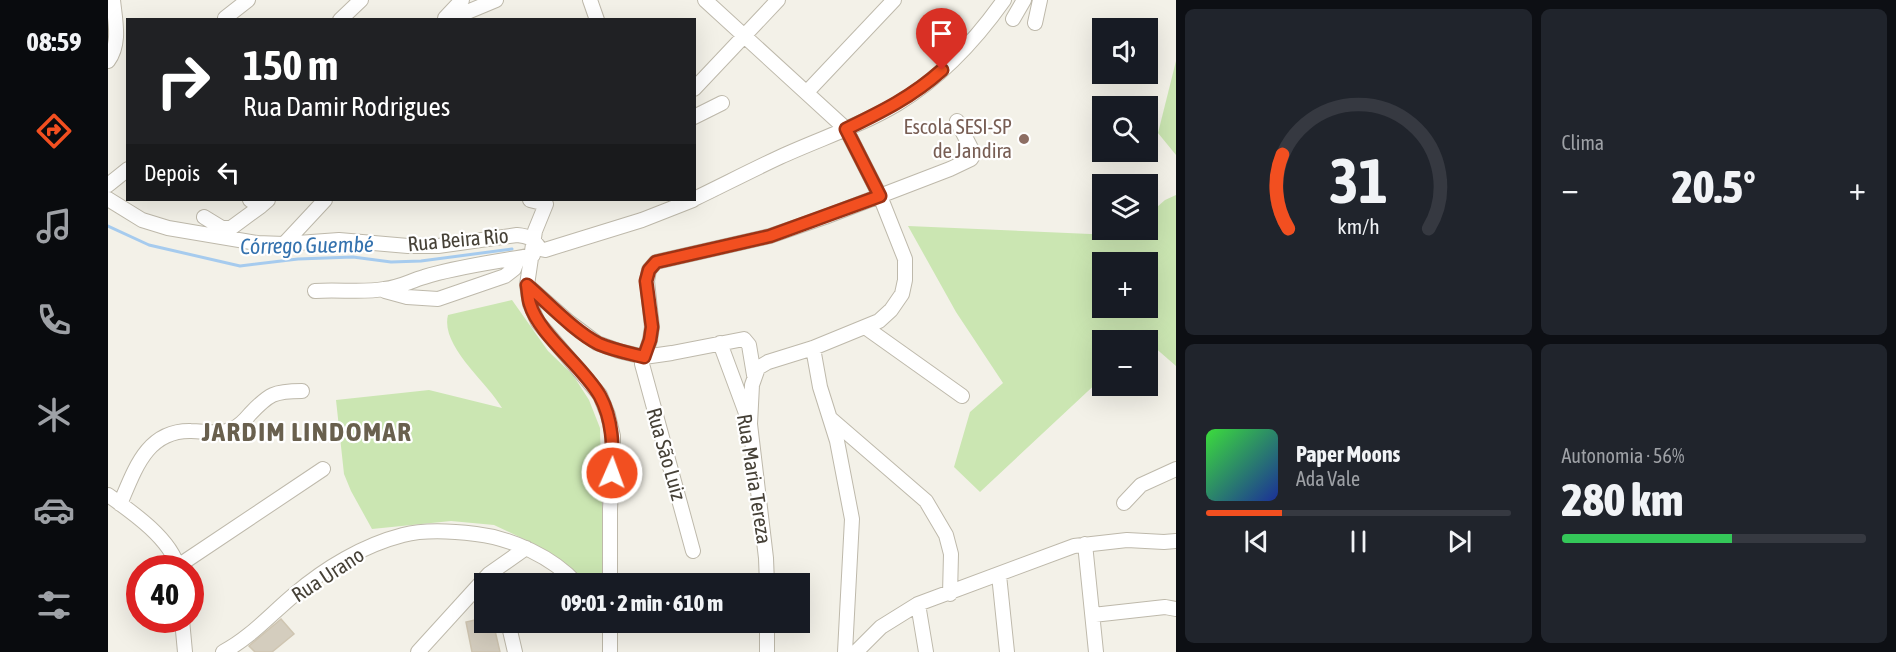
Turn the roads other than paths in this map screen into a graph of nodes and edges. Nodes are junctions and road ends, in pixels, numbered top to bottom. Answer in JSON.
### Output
{"nodes":[{"id":1,"x":113,"y":0,"type":"edge"},
{"id":2,"x":232,"y":0,"type":"edge"},
{"id":3,"x":248,"y":0,"type":"edge"},
{"id":4,"x":361,"y":0,"type":"edge"},
{"id":5,"x":462,"y":0,"type":"edge"},
{"id":6,"x":496,"y":0,"type":"edge"},
{"id":7,"x":590,"y":0,"type":"edge"},
{"id":8,"x":705,"y":0,"type":"edge"},
{"id":9,"x":778,"y":0,"type":"edge"},
{"id":10,"x":894,"y":0,"type":"edge"},
{"id":11,"x":1004,"y":0,"type":"edge"},
{"id":12,"x":1024,"y":0,"type":"edge"},
{"id":13,"x":1041,"y":0,"type":"edge"},
{"id":14,"x":224,"y":18,"type":"edge"},
{"id":15,"x":225,"y":18,"type":"edge"},
{"id":16,"x":342,"y":18,"type":"edge"},
{"id":17,"x":447,"y":18,"type":"edge"},
{"id":18,"x":450,"y":18,"type":"edge"},
{"id":19,"x":596,"y":18,"type":"edge"},
{"id":20,"x":1013,"y":19,"type":"dead end"},
{"id":21,"x":1035,"y":24,"type":"dead end"},
{"id":22,"x":743,"y":35,"type":"junction"},
{"id":23,"x":108,"y":61,"type":"edge"},
{"id":24,"x":696,"y":87,"type":"edge"},
{"id":25,"x":807,"y":92,"type":"junction"},
{"id":26,"x":722,"y":103,"type":"dead end"},
{"id":27,"x":696,"y":116,"type":"edge"},
{"id":28,"x":957,"y":121,"type":"dead end"},
{"id":29,"x":846,"y":129,"type":"junction"},
{"id":30,"x":126,"y":170,"type":"edge"},
{"id":31,"x":108,"y":185,"type":"edge"},
{"id":32,"x":880,"y":196,"type":"junction"},
{"id":33,"x":696,"y":198,"type":"edge"},
{"id":34,"x":108,"y":199,"type":"edge"},
{"id":35,"x":324,"y":201,"type":"edge"},
{"id":36,"x":689,"y":201,"type":"edge"},
{"id":37,"x":260,"y":202,"type":"edge"},
{"id":38,"x":548,"y":202,"type":"edge"},
{"id":39,"x":204,"y":217,"type":"dead end"},
{"id":40,"x":534,"y":239,"type":"junction"},
{"id":41,"x":284,"y":244,"type":"junction"},
{"id":42,"x":533,"y":255,"type":"junction"},
{"id":43,"x":518,"y":258,"type":"junction"},
{"id":44,"x":527,"y":285,"type":"junction"},
{"id":45,"x":382,"y":290,"type":"junction"},
{"id":46,"x":315,"y":291,"type":"dead end"},
{"id":47,"x":865,"y":327,"type":"junction"},
{"id":48,"x":720,"y":343,"type":"junction"},
{"id":49,"x":813,"y":348,"type":"junction"},
{"id":50,"x":644,"y":357,"type":"junction"},
{"id":51,"x":754,"y":375,"type":"junction"},
{"id":52,"x":302,"y":392,"type":"dead end"},
{"id":53,"x":962,"y":396,"type":"dead end"},
{"id":54,"x":831,"y":419,"type":"junction"},
{"id":55,"x":750,"y":423,"type":"junction"},
{"id":56,"x":323,"y":469,"type":"dead end"},
{"id":57,"x":1176,"y":469,"type":"edge"},
{"id":58,"x":108,"y":495,"type":"edge"},
{"id":59,"x":1124,"y":503,"type":"dead end"},
{"id":60,"x":120,"y":504,"type":"junction"},
{"id":61,"x":1176,"y":541,"type":"edge"},
{"id":62,"x":1085,"y":544,"type":"junction"},
{"id":63,"x":526,"y":548,"type":"junction"},
{"id":64,"x":693,"y":551,"type":"dead end"},
{"id":65,"x":172,"y":555,"type":"edge"},
{"id":66,"x":196,"y":555,"type":"edge"},
{"id":67,"x":500,"y":573,"type":"edge"},
{"id":68,"x":564,"y":573,"type":"edge"},
{"id":69,"x":610,"y":573,"type":"edge"},
{"id":70,"x":767,"y":573,"type":"edge"},
{"id":71,"x":999,"y":575,"type":"junction"},
{"id":72,"x":474,"y":589,"type":"edge"},
{"id":73,"x":950,"y":594,"type":"junction"},
{"id":74,"x":918,"y":604,"type":"junction"},
{"id":75,"x":1176,"y":609,"type":"edge"},
{"id":76,"x":1093,"y":615,"type":"junction"},
{"id":77,"x":183,"y":633,"type":"edge"},
{"id":78,"x":511,"y":633,"type":"edge"},
{"id":79,"x":604,"y":633,"type":"edge"},
{"id":80,"x":767,"y":633,"type":"edge"},
{"id":81,"x":610,"y":647,"type":"edge"},
{"id":82,"x":185,"y":652,"type":"edge"},
{"id":83,"x":223,"y":652,"type":"edge"},
{"id":84,"x":418,"y":652,"type":"edge"},
{"id":85,"x":515,"y":652,"type":"edge"},
{"id":86,"x":767,"y":652,"type":"edge"},
{"id":87,"x":844,"y":652,"type":"edge"},
{"id":88,"x":856,"y":652,"type":"edge"},
{"id":89,"x":926,"y":652,"type":"edge"},
{"id":90,"x":1007,"y":652,"type":"edge"},
{"id":91,"x":1096,"y":652,"type":"edge"}],
"edges":[{"from":1,"to":23,"type":"street"},
{"from":2,"to":14,"type":"street"},
{"from":3,"to":15,"type":"street"},
{"from":4,"to":16,"type":"street"},
{"from":5,"to":17,"type":"street"},
{"from":6,"to":18,"type":"street"},
{"from":7,"to":19,"type":"street"},
{"from":8,"to":22,"type":"street"},
{"from":9,"to":22,"type":"street"},
{"from":10,"to":25,"type":"street"},
{"from":11,"to":29,"type":"street","name":"Rua Beira Rio"},
{"from":12,"to":20,"type":"street"},
{"from":13,"to":21,"type":"street"},
{"from":22,"to":24,"type":"street"},
{"from":22,"to":25,"type":"street"},
{"from":25,"to":29,"type":"street"},
{"from":26,"to":27,"type":"street"},
{"from":28,"to":32,"type":"street"},
{"from":29,"to":32,"type":"street"},
{"from":29,"to":33,"type":"street","name":"Rua Beira Rio"},
{"from":30,"to":31,"type":"street"},
{"from":32,"to":47,"type":"street"},
{"from":32,"to":50,"type":"street"},
{"from":34,"to":41,"type":"street","name":"Rua Beira Rio"},
{"from":35,"to":41,"type":"street"},
{"from":36,"to":40,"type":"street","name":"Rua Beira Rio"},
{"from":37,"to":39,"type":"street"},
{"from":38,"to":40,"type":"street"},
{"from":40,"to":41,"type":"street","name":"Rua Beira Rio"},
{"from":40,"to":42,"type":"street"},
{"from":42,"to":43,"type":"street"},
{"from":42,"to":44,"type":"street"},
{"from":43,"to":45,"type":"street"},
{"from":43,"to":45,"type":"street"},
{"from":44,"to":50,"type":"street"},
{"from":44,"to":69,"type":"street"},
{"from":45,"to":46,"type":"street"},
{"from":47,"to":49,"type":"street"},
{"from":47,"to":53,"type":"street"},
{"from":48,"to":50,"type":"street"},
{"from":48,"to":51,"type":"street"},
{"from":48,"to":55,"type":"street","name":"Rua Maria Tereza"},
{"from":49,"to":51,"type":"street"},
{"from":49,"to":54,"type":"street"},
{"from":50,"to":64,"type":"street","name":"Rua São Luiz"},
{"from":51,"to":55,"type":"street"},
{"from":52,"to":60,"type":"street"},
{"from":54,"to":73,"type":"street"},
{"from":54,"to":87,"type":"street"},
{"from":55,"to":70,"type":"street","name":"Rua Maria Tereza"},
{"from":56,"to":66,"type":"street"},
{"from":57,"to":59,"type":"street"},
{"from":58,"to":60,"type":"street"},
{"from":60,"to":65,"type":"street"},
{"from":61,"to":62,"type":"street"},
{"from":62,"to":71,"type":"street"},
{"from":62,"to":76,"type":"street"},
{"from":63,"to":67,"type":"street"},
{"from":63,"to":68,"type":"street","name":"Rua Urano"},
{"from":63,"to":83,"type":"street","name":"Rua Urano"},
{"from":71,"to":73,"type":"street"},
{"from":71,"to":90,"type":"street"},
{"from":72,"to":84,"type":"street"},
{"from":73,"to":74,"type":"street"},
{"from":74,"to":88,"type":"street"},
{"from":74,"to":89,"type":"street"},
{"from":75,"to":76,"type":"street"},
{"from":76,"to":91,"type":"street"},
{"from":77,"to":82,"type":"street"},
{"from":78,"to":85,"type":"street"},
{"from":79,"to":81,"type":"street"},
{"from":80,"to":86,"type":"street"}]}
